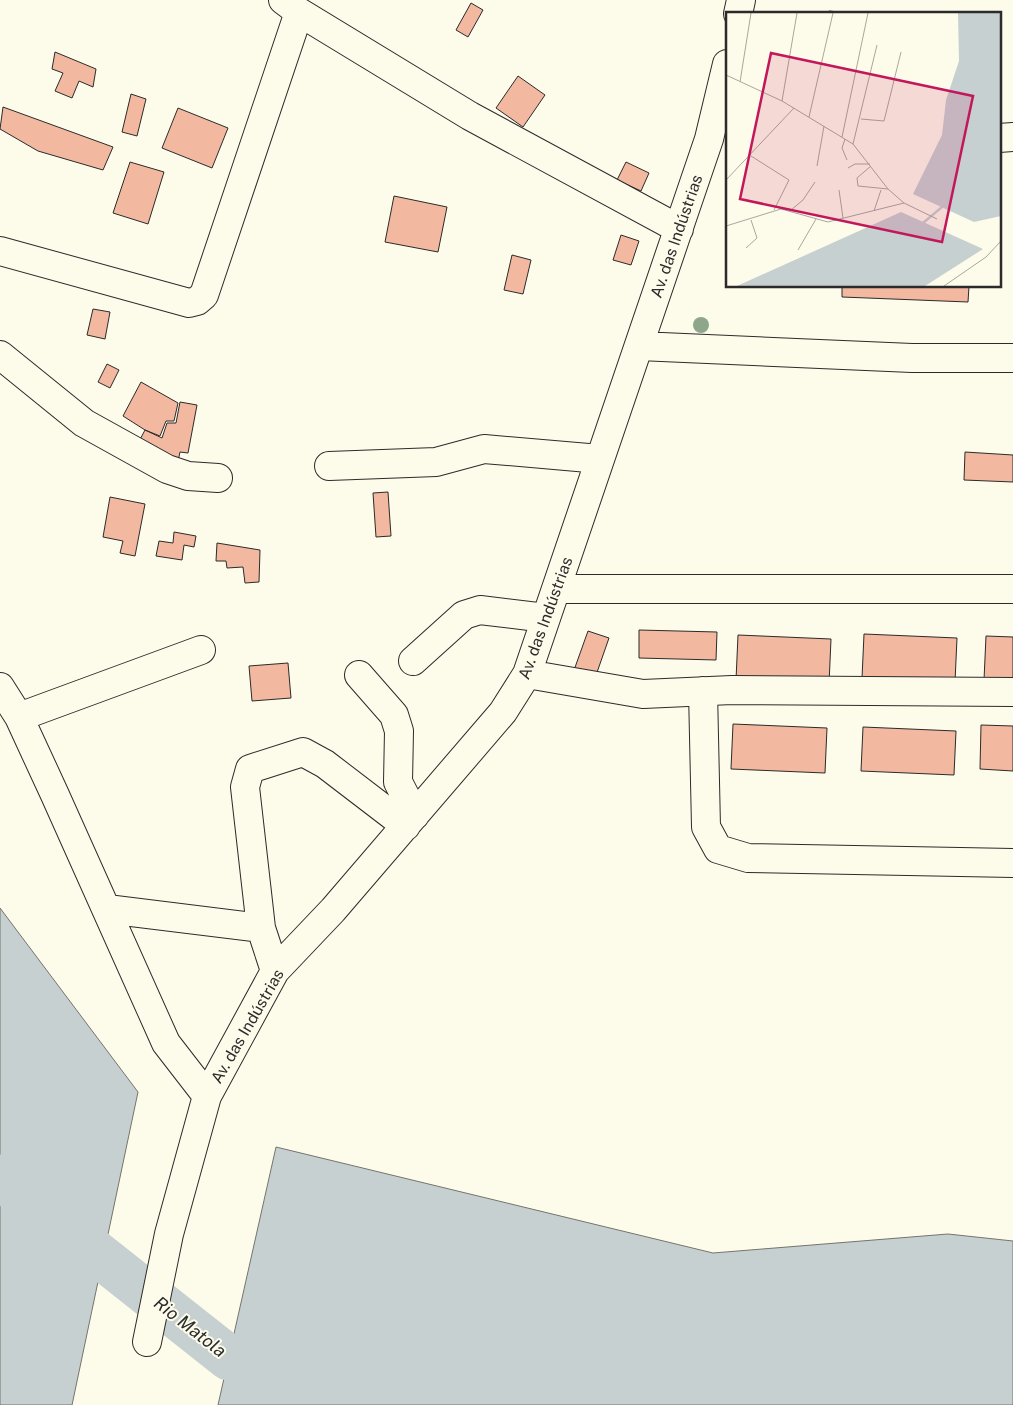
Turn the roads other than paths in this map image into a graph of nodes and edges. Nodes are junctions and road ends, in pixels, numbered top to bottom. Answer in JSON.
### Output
{"nodes":[{"id":1,"x":291,"y":6,"type":"edge"},
{"id":2,"x":726,"y":72,"type":"edge"},
{"id":3,"x":1013,"y":137,"type":"edge"},
{"id":4,"x":1000,"y":138,"type":"edge"},
{"id":5,"x":718,"y":139,"type":"edge"},
{"id":6,"x":679,"y":229,"type":"junction"},
{"id":7,"x":0,"y":251,"type":"edge"},
{"id":8,"x":639,"y":346,"type":"junction"},
{"id":9,"x":0,"y":355,"type":"edge"},
{"id":10,"x":1013,"y":358,"type":"edge"},
{"id":11,"x":600,"y":459,"type":"junction"},
{"id":12,"x":329,"y":466,"type":"dead end"},
{"id":13,"x":218,"y":478,"type":"dead end"},
{"id":14,"x":556,"y":589,"type":"junction"},
{"id":15,"x":1013,"y":589,"type":"edge"},
{"id":16,"x":546,"y":618,"type":"junction"},
{"id":17,"x":201,"y":650,"type":"dead end"},
{"id":18,"x":412,"y":661,"type":"dead end"},
{"id":19,"x":527,"y":674,"type":"junction"},
{"id":20,"x":359,"y":675,"type":"dead end"},
{"id":21,"x":0,"y":687,"type":"edge"},
{"id":22,"x":703,"y":691,"type":"junction"},
{"id":23,"x":1013,"y":692,"type":"edge"},
{"id":24,"x":19,"y":717,"type":"junction"},
{"id":25,"x":410,"y":820,"type":"junction"},
{"id":26,"x":1013,"y":863,"type":"edge"},
{"id":27,"x":108,"y":909,"type":"junction"},
{"id":28,"x":261,"y":928,"type":"junction"},
{"id":29,"x":275,"y":971,"type":"junction"},
{"id":30,"x":206,"y":1096,"type":"junction"},
{"id":31,"x":147,"y":1342,"type":"dead end"}],
"edges":[{"from":1,"to":6,"type":"street"},
{"from":1,"to":7,"type":"street"},
{"from":2,"to":5,"type":"street","name":"Av. das Indústrias"},
{"from":3,"to":4,"type":"street"},
{"from":5,"to":6,"type":"street","name":"Av. das Indústrias"},
{"from":6,"to":8,"type":"street","name":"Av. das Indústrias"},
{"from":8,"to":10,"type":"street"},
{"from":8,"to":11,"type":"street","name":"Av. das Indústrias"},
{"from":9,"to":13,"type":"street"},
{"from":11,"to":12,"type":"street"},
{"from":11,"to":14,"type":"street","name":"Av. das Indústrias"},
{"from":14,"to":15,"type":"street"},
{"from":14,"to":16,"type":"street","name":"Av. das Indústrias"},
{"from":16,"to":18,"type":"street"},
{"from":16,"to":19,"type":"street","name":"Av. das Indústrias"},
{"from":17,"to":24,"type":"street"},
{"from":19,"to":22,"type":"street"},
{"from":19,"to":25,"type":"street","name":"Av. das Indústrias"},
{"from":20,"to":25,"type":"street"},
{"from":21,"to":24,"type":"street"},
{"from":22,"to":23,"type":"street"},
{"from":22,"to":26,"type":"street"},
{"from":24,"to":27,"type":"street"},
{"from":25,"to":28,"type":"street"},
{"from":25,"to":29,"type":"street","name":"Av. das Indústrias"},
{"from":27,"to":28,"type":"street"},
{"from":27,"to":30,"type":"street"},
{"from":28,"to":29,"type":"street"},
{"from":29,"to":30,"type":"street","name":"Av. das Indústrias"},
{"from":30,"to":31,"type":"street","name":"Av. das Indústrias"}]}
